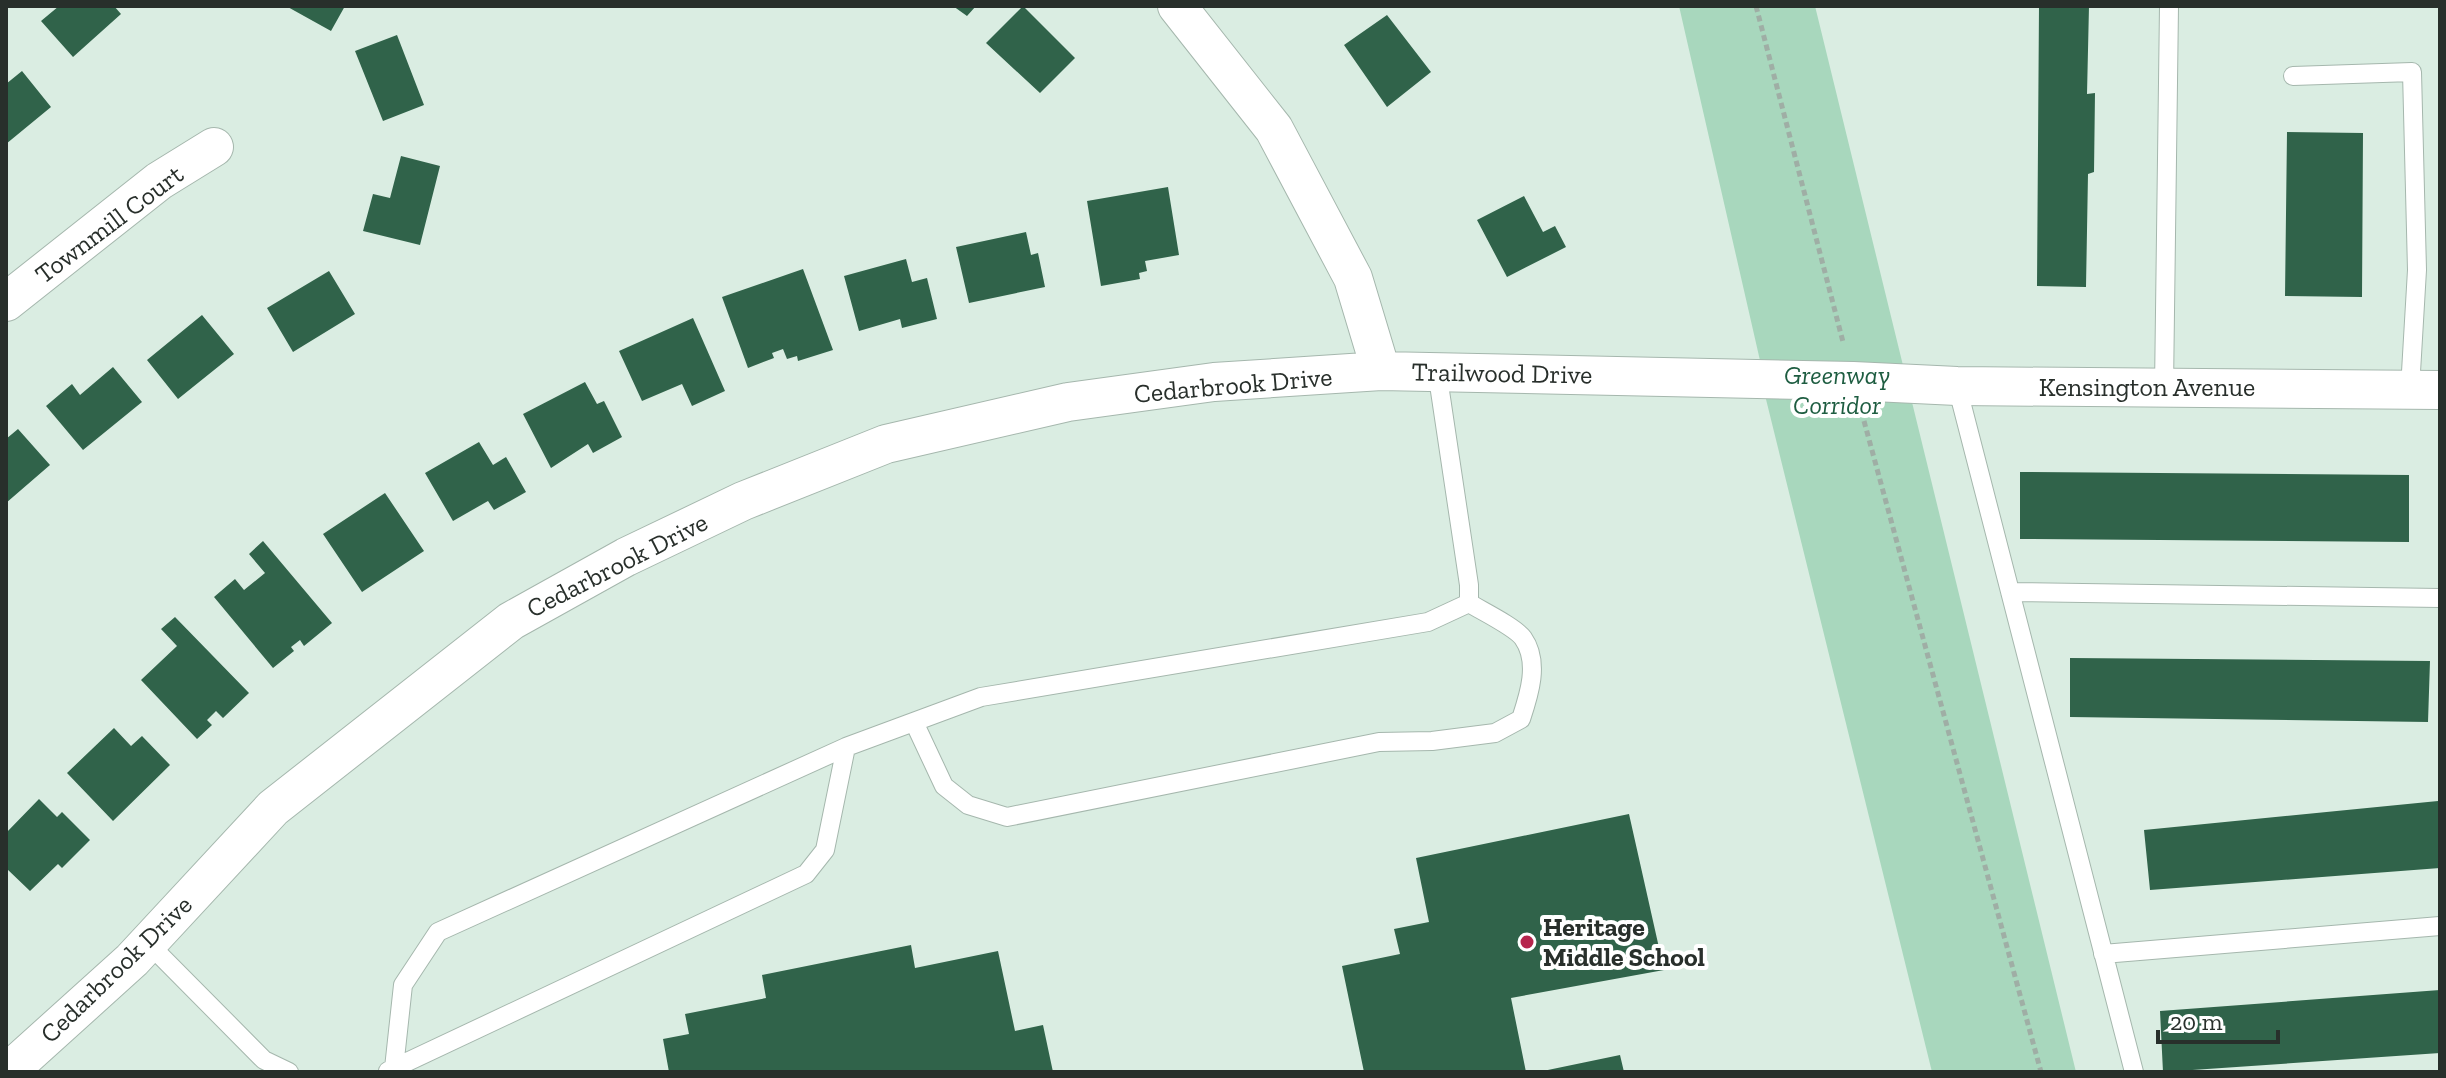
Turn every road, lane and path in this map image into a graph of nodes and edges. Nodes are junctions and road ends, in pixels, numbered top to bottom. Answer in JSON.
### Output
{"nodes":[{"id":1,"x":1177,"y":6,"type":"edge"},
{"id":2,"x":1756,"y":6,"type":"edge"},
{"id":3,"x":2169,"y":6,"type":"edge"},
{"id":4,"x":2293,"y":76,"type":"dead end"},
{"id":5,"x":214,"y":147,"type":"dead end"},
{"id":6,"x":6,"y":302,"type":"edge"},
{"id":7,"x":1381,"y":371,"type":"junction"},
{"id":8,"x":1437,"y":371,"type":"junction"},
{"id":9,"x":1853,"y":381,"type":"junction"},
{"id":10,"x":1957,"y":386,"type":"junction"},
{"id":11,"x":2164,"y":388,"type":"junction"},
{"id":12,"x":2432,"y":393,"type":"edge"},
{"id":13,"x":2010,"y":592,"type":"junction"},
{"id":14,"x":2440,"y":598,"type":"edge"},
{"id":15,"x":1469,"y":603,"type":"junction"},
{"id":16,"x":914,"y":722,"type":"junction"},
{"id":17,"x":846,"y":747,"type":"junction"},
{"id":18,"x":2440,"y":926,"type":"edge"},
{"id":19,"x":147,"y":942,"type":"junction"},
{"id":20,"x":2103,"y":954,"type":"junction"},
{"id":21,"x":390,"y":1070,"type":"edge"},
{"id":22,"x":8,"y":1072,"type":"edge"},
{"id":23,"x":289,"y":1072,"type":"edge"},
{"id":24,"x":2041,"y":1072,"type":"edge"},
{"id":25,"x":2134,"y":1072,"type":"edge"}],
"edges":[{"from":1,"to":7,"type":"street","name":"Trailwood Drive"},
{"from":2,"to":9,"type":"path"},
{"from":3,"to":11,"type":"lane"},
{"from":4,"to":12,"type":"lane"},
{"from":5,"to":6,"type":"street","name":"Townmill Court"},
{"from":7,"to":8,"type":"street","name":"Trailwood Drive"},
{"from":7,"to":19,"type":"street","name":"Cedarbrook Drive"},
{"from":8,"to":9,"type":"street","name":"Trailwood Drive"},
{"from":8,"to":15,"type":"lane"},
{"from":9,"to":10,"type":"street","name":"Kensington Avenue"},
{"from":9,"to":24,"type":"path"},
{"from":10,"to":11,"type":"street","name":"Kensington Avenue"},
{"from":10,"to":13,"type":"lane"},
{"from":11,"to":12,"type":"street","name":"Kensington Avenue"},
{"from":13,"to":14,"type":"lane"},
{"from":13,"to":20,"type":"lane"},
{"from":15,"to":16,"type":"lane"},
{"from":15,"to":16,"type":"lane"},
{"from":16,"to":17,"type":"lane"},
{"from":17,"to":21,"type":"lane"},
{"from":17,"to":21,"type":"lane"},
{"from":18,"to":20,"type":"lane"},
{"from":19,"to":22,"type":"street","name":"Cedarbrook Drive"},
{"from":19,"to":23,"type":"lane"},
{"from":20,"to":25,"type":"lane"}]}
